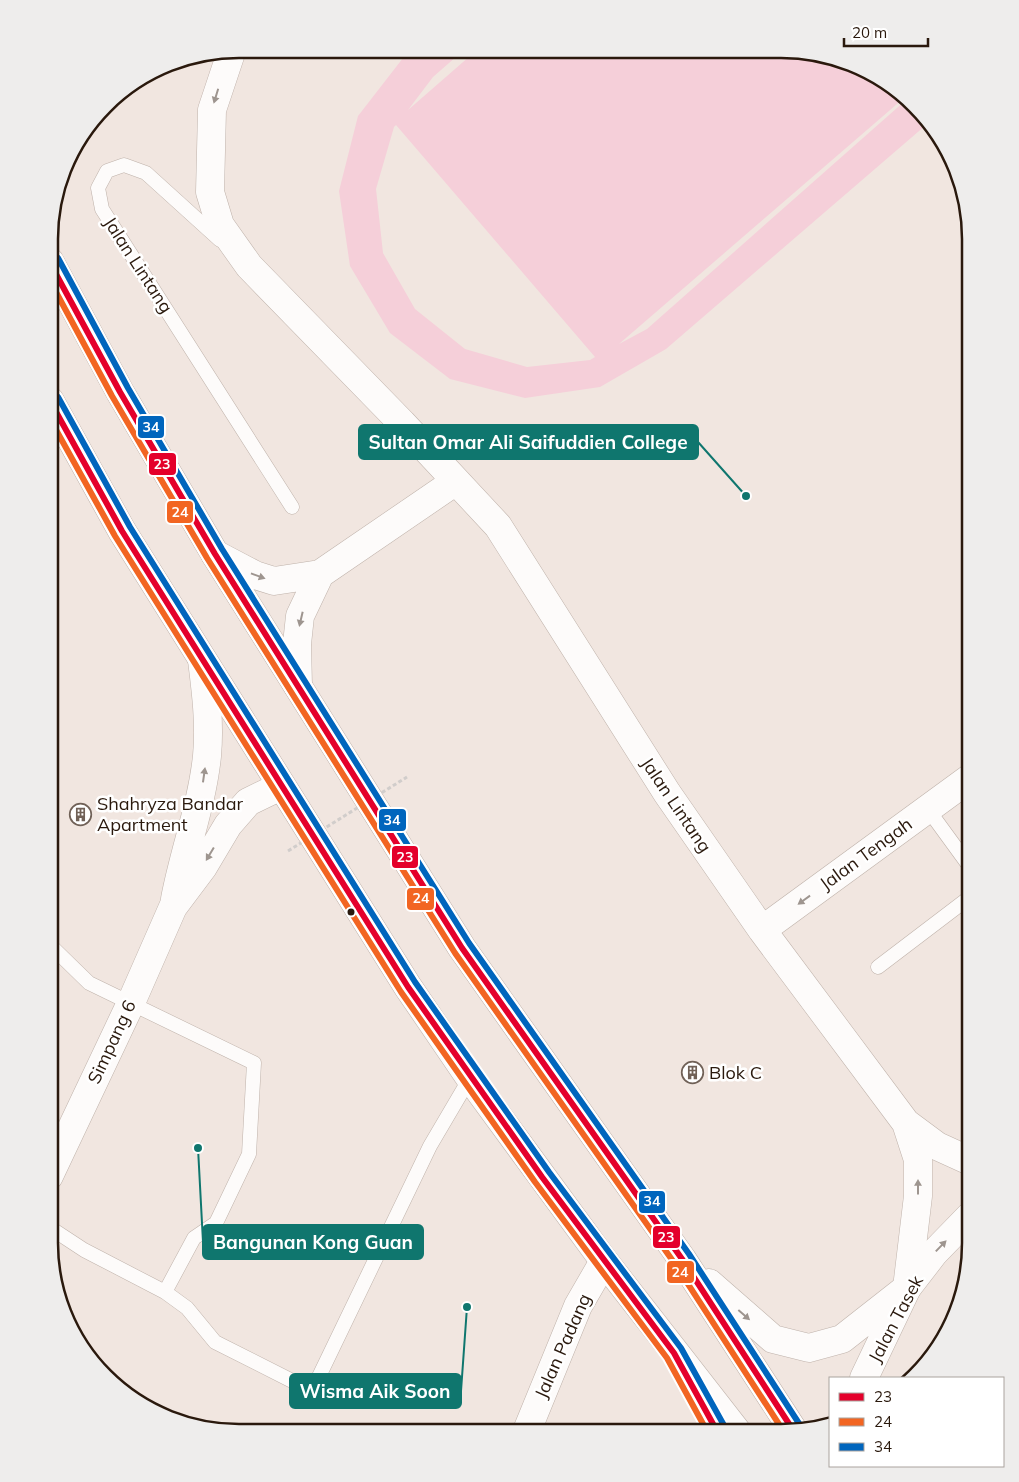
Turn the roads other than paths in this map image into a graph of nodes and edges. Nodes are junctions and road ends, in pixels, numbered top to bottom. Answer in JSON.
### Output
{"nodes":[{"id":1,"x":229,"y":58,"type":"edge"},
{"id":2,"x":248,"y":266,"type":"junction"},
{"id":3,"x":58,"y":277,"type":"edge"},
{"id":4,"x":58,"y":415,"type":"edge"},
{"id":5,"x":456,"y":481,"type":"junction"},
{"id":6,"x":292,"y":507,"type":"dead end"},
{"id":7,"x":215,"y":554,"type":"junction"},
{"id":8,"x":320,"y":574,"type":"junction"},
{"id":9,"x":202,"y":660,"type":"junction"},
{"id":10,"x":298,"y":686,"type":"junction"},
{"id":11,"x":962,"y":784,"type":"edge"},
{"id":12,"x":281,"y":786,"type":"junction"},
{"id":13,"x":927,"y":808,"type":"junction"},
{"id":14,"x":962,"y":856,"type":"edge"},
{"id":15,"x":962,"y":903,"type":"edge"},
{"id":16,"x":174,"y":907,"type":"junction"},
{"id":17,"x":762,"y":930,"type":"junction"},
{"id":18,"x":58,"y":953,"type":"edge"},
{"id":19,"x":878,"y":967,"type":"dead end"},
{"id":20,"x":130,"y":1005,"type":"junction"},
{"id":21,"x":470,"y":1078,"type":"junction"},
{"id":22,"x":906,"y":1122,"type":"junction"},
{"id":23,"x":58,"y":1157,"type":"edge"},
{"id":24,"x":962,"y":1157,"type":"edge"},
{"id":25,"x":962,"y":1224,"type":"edge"},
{"id":26,"x":58,"y":1233,"type":"edge"},
{"id":27,"x":682,"y":1259,"type":"junction"},
{"id":28,"x":604,"y":1261,"type":"junction"},
{"id":29,"x":908,"y":1288,"type":"junction"},
{"id":30,"x":165,"y":1292,"type":"junction"},
{"id":31,"x":674,"y":1353,"type":"junction"},
{"id":32,"x":864,"y":1377,"type":"edge"},
{"id":33,"x":529,"y":1424,"type":"edge"},
{"id":34,"x":713,"y":1424,"type":"edge"},
{"id":35,"x":731,"y":1424,"type":"edge"},
{"id":36,"x":789,"y":1424,"type":"edge"}],
"edges":[{"from":1,"to":2,"type":"main road","name":"Jalan Lintang","one_way":true},
{"from":2,"to":5,"type":"main road","name":"Jalan Lintang"},
{"from":2,"to":6,"type":"lane","name":"Jalan Lintang"},
{"from":3,"to":7,"type":"main road"},
{"from":4,"to":9,"type":"main road"},
{"from":5,"to":8,"type":"main road"},
{"from":5,"to":17,"type":"main road","name":"Jalan Lintang"},
{"from":7,"to":8,"type":"main road","one_way":true},
{"from":7,"to":10,"type":"main road"},
{"from":8,"to":10,"type":"main road","one_way":true},
{"from":9,"to":12,"type":"main road"},
{"from":16,"to":9,"type":"main road","name":"Simpang 6","one_way":true},
{"from":10,"to":27,"type":"main road"},
{"from":11,"to":13,"type":"main road","name":"Jalan Tengah"},
{"from":12,"to":16,"type":"main road","name":"Simpang 6","one_way":true},
{"from":12,"to":21,"type":"main road"},
{"from":13,"to":14,"type":"lane"},
{"from":13,"to":17,"type":"main road","name":"Jalan Tengah","one_way":true},
{"from":15,"to":19,"type":"lane"},
{"from":16,"to":20,"type":"main road","name":"Simpang 6"},
{"from":17,"to":22,"type":"main road","name":"Jalan Lintang"},
{"from":18,"to":20,"type":"lane"},
{"from":20,"to":23,"type":"main road","name":"Simpang 6"},
{"from":20,"to":30,"type":"lane"},
{"from":21,"to":28,"type":"main road"},
{"from":21,"to":30,"type":"lane"},
{"from":22,"to":24,"type":"main road","name":"Jalan Lintang"},
{"from":29,"to":22,"type":"main road","name":"Jalan Lintang","one_way":true},
{"from":29,"to":25,"type":"main road","name":"Jalan Tasek","one_way":true},
{"from":26,"to":30,"type":"lane"},
{"from":27,"to":29,"type":"main road","one_way":true},
{"from":27,"to":36,"type":"main road"},
{"from":28,"to":31,"type":"main road"},
{"from":28,"to":33,"type":"main road","name":"Jalan Padang"},
{"from":29,"to":32,"type":"main road","name":"Jalan Tasek"},
{"from":31,"to":34,"type":"main road"},
{"from":31,"to":35,"type":"main road"}]}
